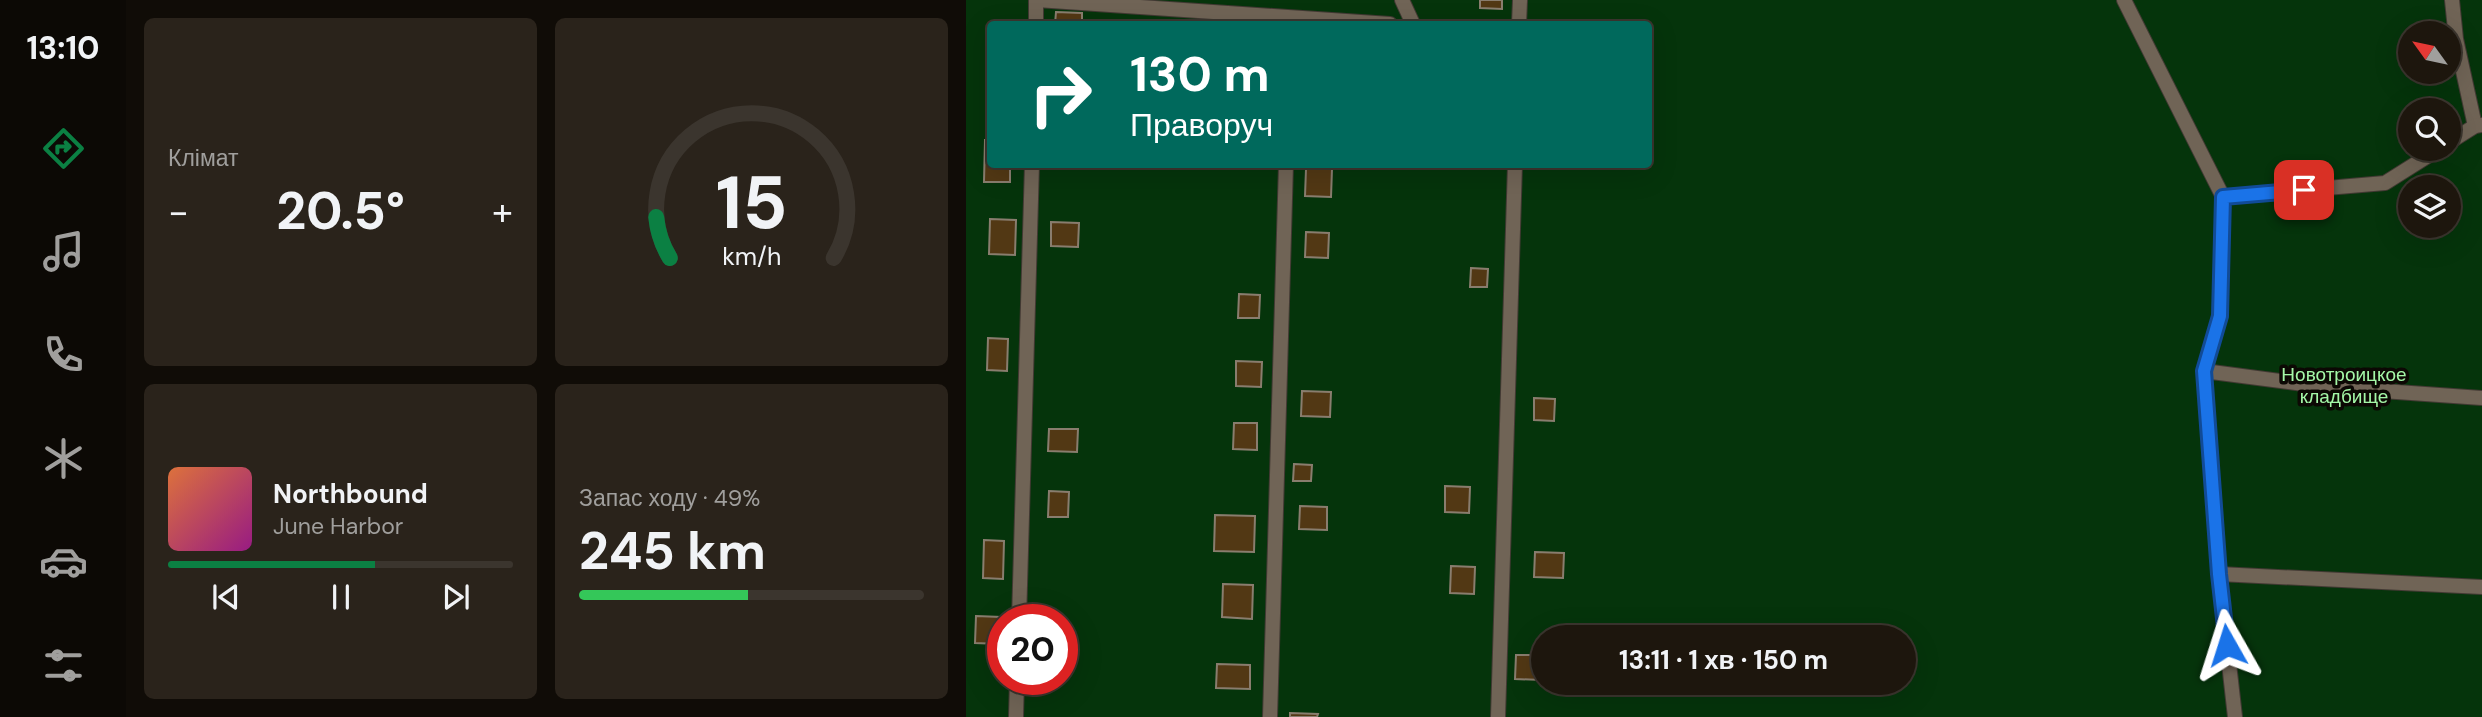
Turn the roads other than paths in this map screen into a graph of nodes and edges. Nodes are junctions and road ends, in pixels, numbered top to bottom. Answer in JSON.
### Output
{"nodes":[{"id":1,"x":1037,"y":0,"type":"edge"},
{"id":2,"x":1402,"y":0,"type":"edge"},
{"id":3,"x":1520,"y":0,"type":"edge"},
{"id":4,"x":2124,"y":0,"type":"edge"},
{"id":5,"x":2452,"y":0,"type":"edge"},
{"id":6,"x":1155,"y":4,"type":"edge"},
{"id":7,"x":1036,"y":21,"type":"edge"},
{"id":8,"x":1290,"y":21,"type":"edge"},
{"id":9,"x":1412,"y":21,"type":"edge"},
{"id":10,"x":1520,"y":21,"type":"edge"},
{"id":11,"x":2479,"y":126,"type":"edge"},
{"id":12,"x":2461,"y":136,"type":"edge"},
{"id":13,"x":2420,"y":161,"type":"edge"},
{"id":14,"x":1032,"y":168,"type":"edge"},
{"id":15,"x":1286,"y":168,"type":"edge"},
{"id":16,"x":1515,"y":168,"type":"edge"},
{"id":17,"x":2223,"y":197,"type":"junction"},
{"id":18,"x":2204,"y":371,"type":"junction"},
{"id":19,"x":2482,"y":398,"type":"edge"},
{"id":20,"x":2219,"y":574,"type":"junction"},
{"id":21,"x":2482,"y":587,"type":"edge"},
{"id":22,"x":1019,"y":604,"type":"edge"},
{"id":23,"x":1017,"y":695,"type":"edge"},
{"id":24,"x":1016,"y":717,"type":"edge"},
{"id":25,"x":1270,"y":717,"type":"edge"},
{"id":26,"x":1498,"y":717,"type":"edge"},
{"id":27,"x":2235,"y":717,"type":"edge"}],
"edges":[{"from":1,"to":6,"type":"lane"},
{"from":1,"to":7,"type":"lane"},
{"from":2,"to":9,"type":"lane"},
{"from":3,"to":10,"type":"lane"},
{"from":4,"to":17,"type":"lane"},
{"from":5,"to":11,"type":"lane"},
{"from":6,"to":8,"type":"lane"},
{"from":11,"to":12,"type":"lane"},
{"from":13,"to":17,"type":"lane"},
{"from":14,"to":22,"type":"lane"},
{"from":15,"to":25,"type":"lane"},
{"from":16,"to":26,"type":"lane"},
{"from":17,"to":18,"type":"lane"},
{"from":18,"to":19,"type":"lane"},
{"from":18,"to":20,"type":"lane"},
{"from":20,"to":21,"type":"lane"},
{"from":20,"to":27,"type":"lane"},
{"from":23,"to":24,"type":"lane"}]}
